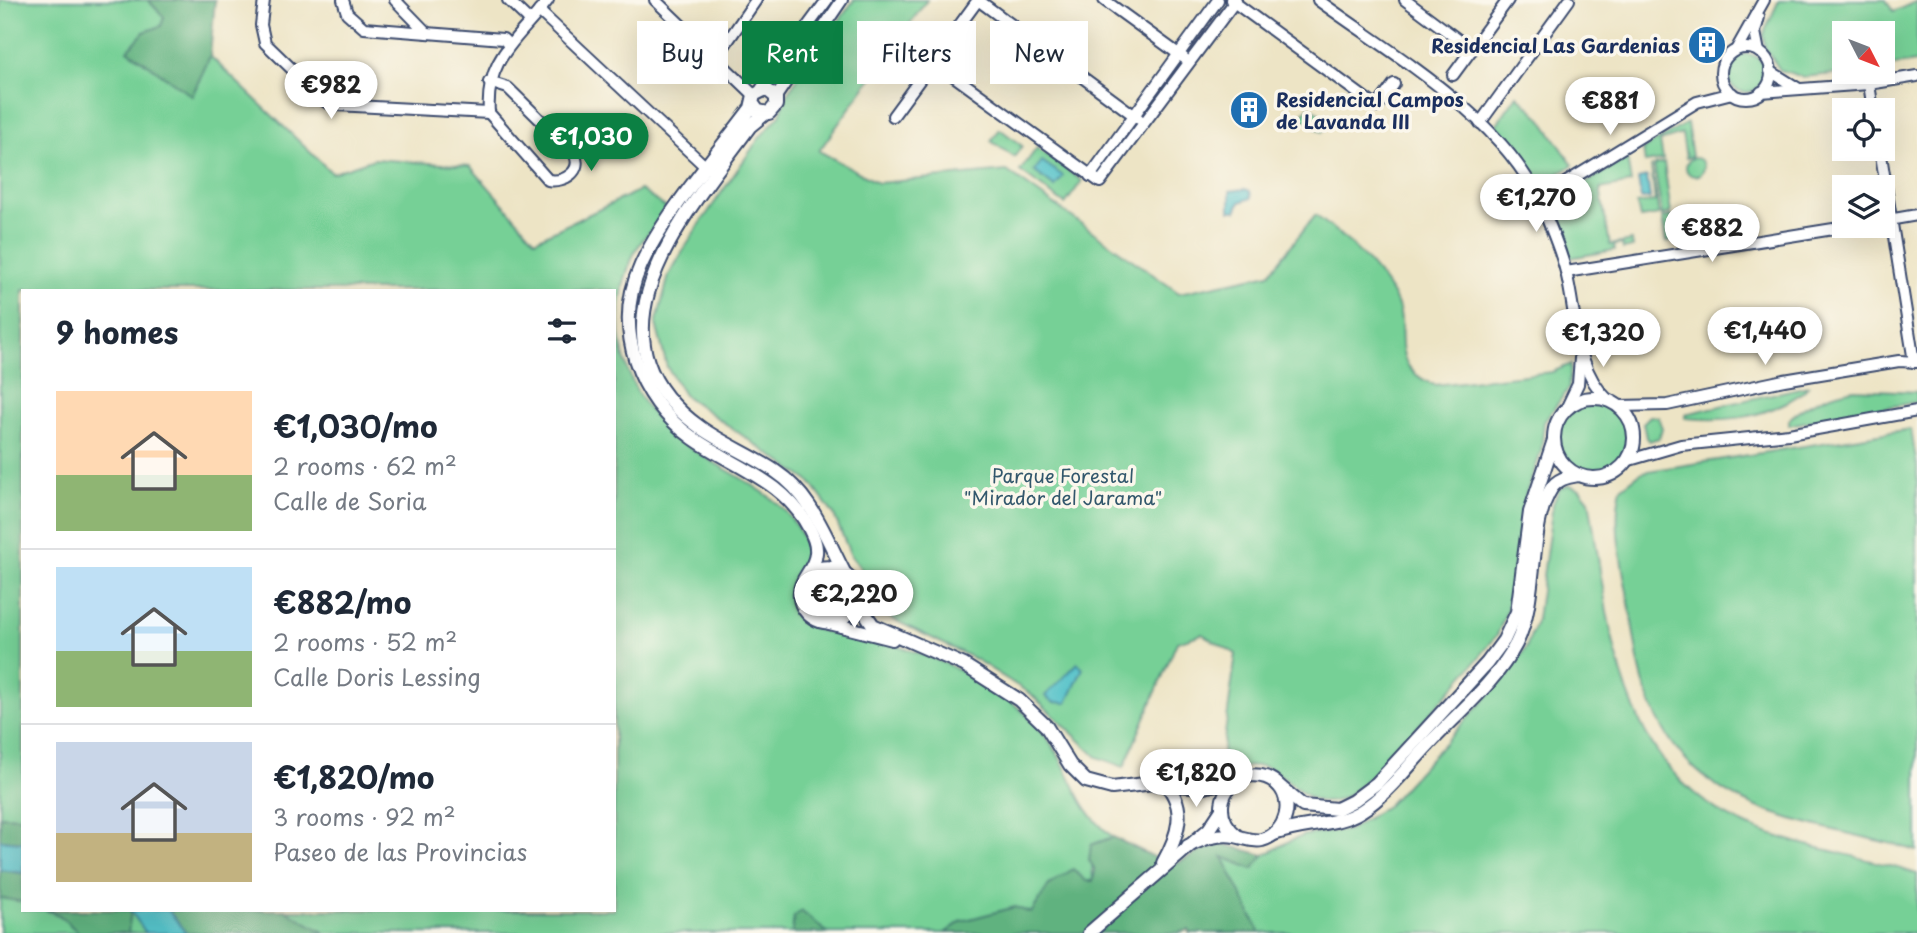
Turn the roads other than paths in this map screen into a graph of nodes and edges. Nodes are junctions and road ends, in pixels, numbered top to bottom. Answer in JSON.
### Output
{"nodes":[{"id":1,"x":264,"y":0,"type":"edge"},
{"id":2,"x":343,"y":0,"type":"edge"},
{"id":3,"x":394,"y":0,"type":"edge"},
{"id":4,"x":508,"y":0,"type":"edge"},
{"id":5,"x":548,"y":0,"type":"edge"},
{"id":6,"x":655,"y":0,"type":"edge"},
{"id":7,"x":756,"y":0,"type":"edge"},
{"id":8,"x":827,"y":0,"type":"edge"},
{"id":9,"x":842,"y":0,"type":"edge"},
{"id":10,"x":978,"y":0,"type":"edge"},
{"id":11,"x":1104,"y":0,"type":"edge"},
{"id":12,"x":1218,"y":0,"type":"edge"},
{"id":13,"x":1318,"y":0,"type":"edge"},
{"id":14,"x":1405,"y":0,"type":"edge"},
{"id":15,"x":1508,"y":0,"type":"edge"},
{"id":16,"x":1569,"y":0,"type":"edge"},
{"id":17,"x":1234,"y":1,"type":"edge"},
{"id":18,"x":1763,"y":1,"type":"edge"},
{"id":19,"x":539,"y":11,"type":"junction"},
{"id":20,"x":530,"y":21,"type":"junction"},
{"id":21,"x":677,"y":21,"type":"edge"},
{"id":22,"x":963,"y":21,"type":"edge"},
{"id":23,"x":428,"y":33,"type":"junction"},
{"id":24,"x":728,"y":41,"type":"edge"},
{"id":25,"x":509,"y":45,"type":"junction"},
{"id":26,"x":1472,"y":50,"type":"junction"},
{"id":27,"x":1736,"y":50,"type":"junction"},
{"id":28,"x":1759,"y":52,"type":"junction"},
{"id":29,"x":1179,"y":55,"type":"junction"},
{"id":30,"x":1189,"y":63,"type":"junction"},
{"id":31,"x":728,"y":69,"type":"edge"},
{"id":32,"x":1770,"y":71,"type":"junction"},
{"id":33,"x":1453,"y":75,"type":"dead end"},
{"id":34,"x":1721,"y":76,"type":"junction"},
{"id":35,"x":1917,"y":76,"type":"edge"},
{"id":36,"x":1895,"y":79,"type":"edge"},
{"id":37,"x":489,"y":82,"type":"junction"},
{"id":38,"x":916,"y":84,"type":"edge"},
{"id":39,"x":964,"y":84,"type":"edge"},
{"id":40,"x":1394,"y":84,"type":"dead end"},
{"id":41,"x":1859,"y":84,"type":"edge"},
{"id":42,"x":1802,"y":90,"type":"junction"},
{"id":43,"x":1761,"y":92,"type":"junction"},
{"id":44,"x":1732,"y":93,"type":"junction"},
{"id":45,"x":756,"y":96,"type":"junction"},
{"id":46,"x":776,"y":97,"type":"junction"},
{"id":47,"x":1697,"y":102,"type":"junction"},
{"id":48,"x":489,"y":113,"type":"junction"},
{"id":49,"x":766,"y":113,"type":"junction"},
{"id":50,"x":893,"y":116,"type":"dead end"},
{"id":51,"x":1135,"y":116,"type":"junction"},
{"id":52,"x":1145,"y":123,"type":"junction"},
{"id":53,"x":1480,"y":123,"type":"junction"},
{"id":54,"x":707,"y":168,"type":"junction"},
{"id":55,"x":1090,"y":176,"type":"junction"},
{"id":56,"x":1539,"y":199,"type":"junction"},
{"id":57,"x":1917,"y":215,"type":"edge"},
{"id":58,"x":1895,"y":219,"type":"edge"},
{"id":59,"x":1832,"y":229,"type":"edge"},
{"id":60,"x":1891,"y":238,"type":"edge"},
{"id":61,"x":1566,"y":272,"type":"junction"},
{"id":62,"x":1580,"y":348,"type":"junction"},
{"id":63,"x":1915,"y":362,"type":"edge"},
{"id":64,"x":1613,"y":403,"type":"junction"},
{"id":65,"x":1566,"y":409,"type":"junction"},
{"id":66,"x":1917,"y":411,"type":"edge"},
{"id":67,"x":1554,"y":440,"type":"junction"},
{"id":68,"x":1626,"y":461,"type":"junction"},
{"id":69,"x":1578,"y":475,"type":"junction"},
{"id":70,"x":843,"y":570,"type":"junction"},
{"id":71,"x":811,"y":572,"type":"junction"},
{"id":72,"x":856,"y":600,"type":"junction"},
{"id":73,"x":828,"y":623,"type":"junction"},
{"id":74,"x":916,"y":643,"type":"junction"},
{"id":75,"x":1238,"y":779,"type":"junction"},
{"id":76,"x":1165,"y":783,"type":"junction"},
{"id":77,"x":1277,"y":783,"type":"junction"},
{"id":78,"x":1187,"y":787,"type":"junction"},
{"id":79,"x":1221,"y":808,"type":"junction"},
{"id":80,"x":1274,"y":834,"type":"junction"},
{"id":81,"x":1237,"y":836,"type":"junction"},
{"id":82,"x":1188,"y":846,"type":"junction"},
{"id":83,"x":1153,"y":878,"type":"junction"},
{"id":84,"x":1089,"y":933,"type":"edge"}],
"edges":[{"from":1,"to":48,"type":"street"},
{"from":2,"to":23,"type":"street"},
{"from":3,"to":23,"type":"street"},
{"from":4,"to":20,"type":"street"},
{"from":5,"to":19,"type":"street"},
{"from":6,"to":21,"type":"street"},
{"from":7,"to":24,"type":"street"},
{"from":8,"to":45,"type":"street"},
{"from":9,"to":46,"type":"street"},
{"from":10,"to":22,"type":"street"},
{"from":10,"to":51,"type":"street"},
{"from":11,"to":29,"type":"street"},
{"from":12,"to":29,"type":"street"},
{"from":13,"to":53,"type":"street"},
{"from":14,"to":26,"type":"street"},
{"from":15,"to":26,"type":"street"},
{"from":16,"to":53,"type":"street"},
{"from":17,"to":30,"type":"street"},
{"from":17,"to":40,"type":"street"},
{"from":18,"to":27,"type":"street"},
{"from":18,"to":28,"type":"street"},
{"from":19,"to":20,"type":"street"},
{"from":19,"to":54,"type":"street"},
{"from":20,"to":25,"type":"street"},
{"from":23,"to":25,"type":"street"},
{"from":25,"to":37,"type":"street"},
{"from":26,"to":33,"type":"street"},
{"from":27,"to":28,"type":"street"},
{"from":27,"to":34,"type":"street"},
{"from":28,"to":32,"type":"street"},
{"from":29,"to":30,"type":"street"},
{"from":29,"to":51,"type":"street"},
{"from":30,"to":52,"type":"street"},
{"from":31,"to":45,"type":"street"},
{"from":32,"to":42,"type":"street"},
{"from":32,"to":43,"type":"street"},
{"from":34,"to":44,"type":"street"},
{"from":34,"to":47,"type":"street"},
{"from":35,"to":36,"type":"street"},
{"from":37,"to":48,"type":"street"},
{"from":37,"to":48,"type":"street"},
{"from":38,"to":50,"type":"street"},
{"from":39,"to":55,"type":"street"},
{"from":41,"to":42,"type":"street"},
{"from":42,"to":43,"type":"street"},
{"from":43,"to":44,"type":"street"},
{"from":44,"to":47,"type":"street"},
{"from":45,"to":46,"type":"main road"},
{"from":45,"to":49,"type":"main road"},
{"from":45,"to":54,"type":"main road"},
{"from":46,"to":49,"type":"main road"},
{"from":47,"to":56,"type":"street"},
{"from":49,"to":70,"type":"main road"},
{"from":51,"to":52,"type":"street"},
{"from":51,"to":55,"type":"street"},
{"from":52,"to":55,"type":"street"},
{"from":53,"to":56,"type":"street"},
{"from":54,"to":71,"type":"main road"},
{"from":56,"to":61,"type":"street"},
{"from":57,"to":58,"type":"street"},
{"from":59,"to":61,"type":"street"},
{"from":60,"to":63,"type":"street"},
{"from":61,"to":62,"type":"street"},
{"from":62,"to":64,"type":"street"},
{"from":62,"to":65,"type":"street"},
{"from":63,"to":64,"type":"street"},
{"from":64,"to":65,"type":"main road"},
{"from":64,"to":68,"type":"main road"},
{"from":65,"to":67,"type":"main road"},
{"from":66,"to":68,"type":"street"},
{"from":67,"to":69,"type":"main road"},
{"from":67,"to":77,"type":"main road"},
{"from":68,"to":69,"type":"main road"},
{"from":69,"to":80,"type":"main road"},
{"from":70,"to":71,"type":"main road"},
{"from":70,"to":72,"type":"main road"},
{"from":71,"to":73,"type":"main road"},
{"from":72,"to":73,"type":"main road"},
{"from":72,"to":74,"type":"main road"},
{"from":73,"to":74,"type":"main road"},
{"from":74,"to":76,"type":"main road"},
{"from":75,"to":77,"type":"main road"},
{"from":75,"to":78,"type":"main road"},
{"from":75,"to":79,"type":"main road"},
{"from":76,"to":78,"type":"main road"},
{"from":76,"to":83,"type":"main road"},
{"from":77,"to":80,"type":"main road"},
{"from":78,"to":79,"type":"main road"},
{"from":79,"to":81,"type":"main road"},
{"from":79,"to":82,"type":"main road"},
{"from":80,"to":81,"type":"main road"},
{"from":81,"to":82,"type":"main road"},
{"from":82,"to":83,"type":"main road"},
{"from":83,"to":84,"type":"main road"}]}
